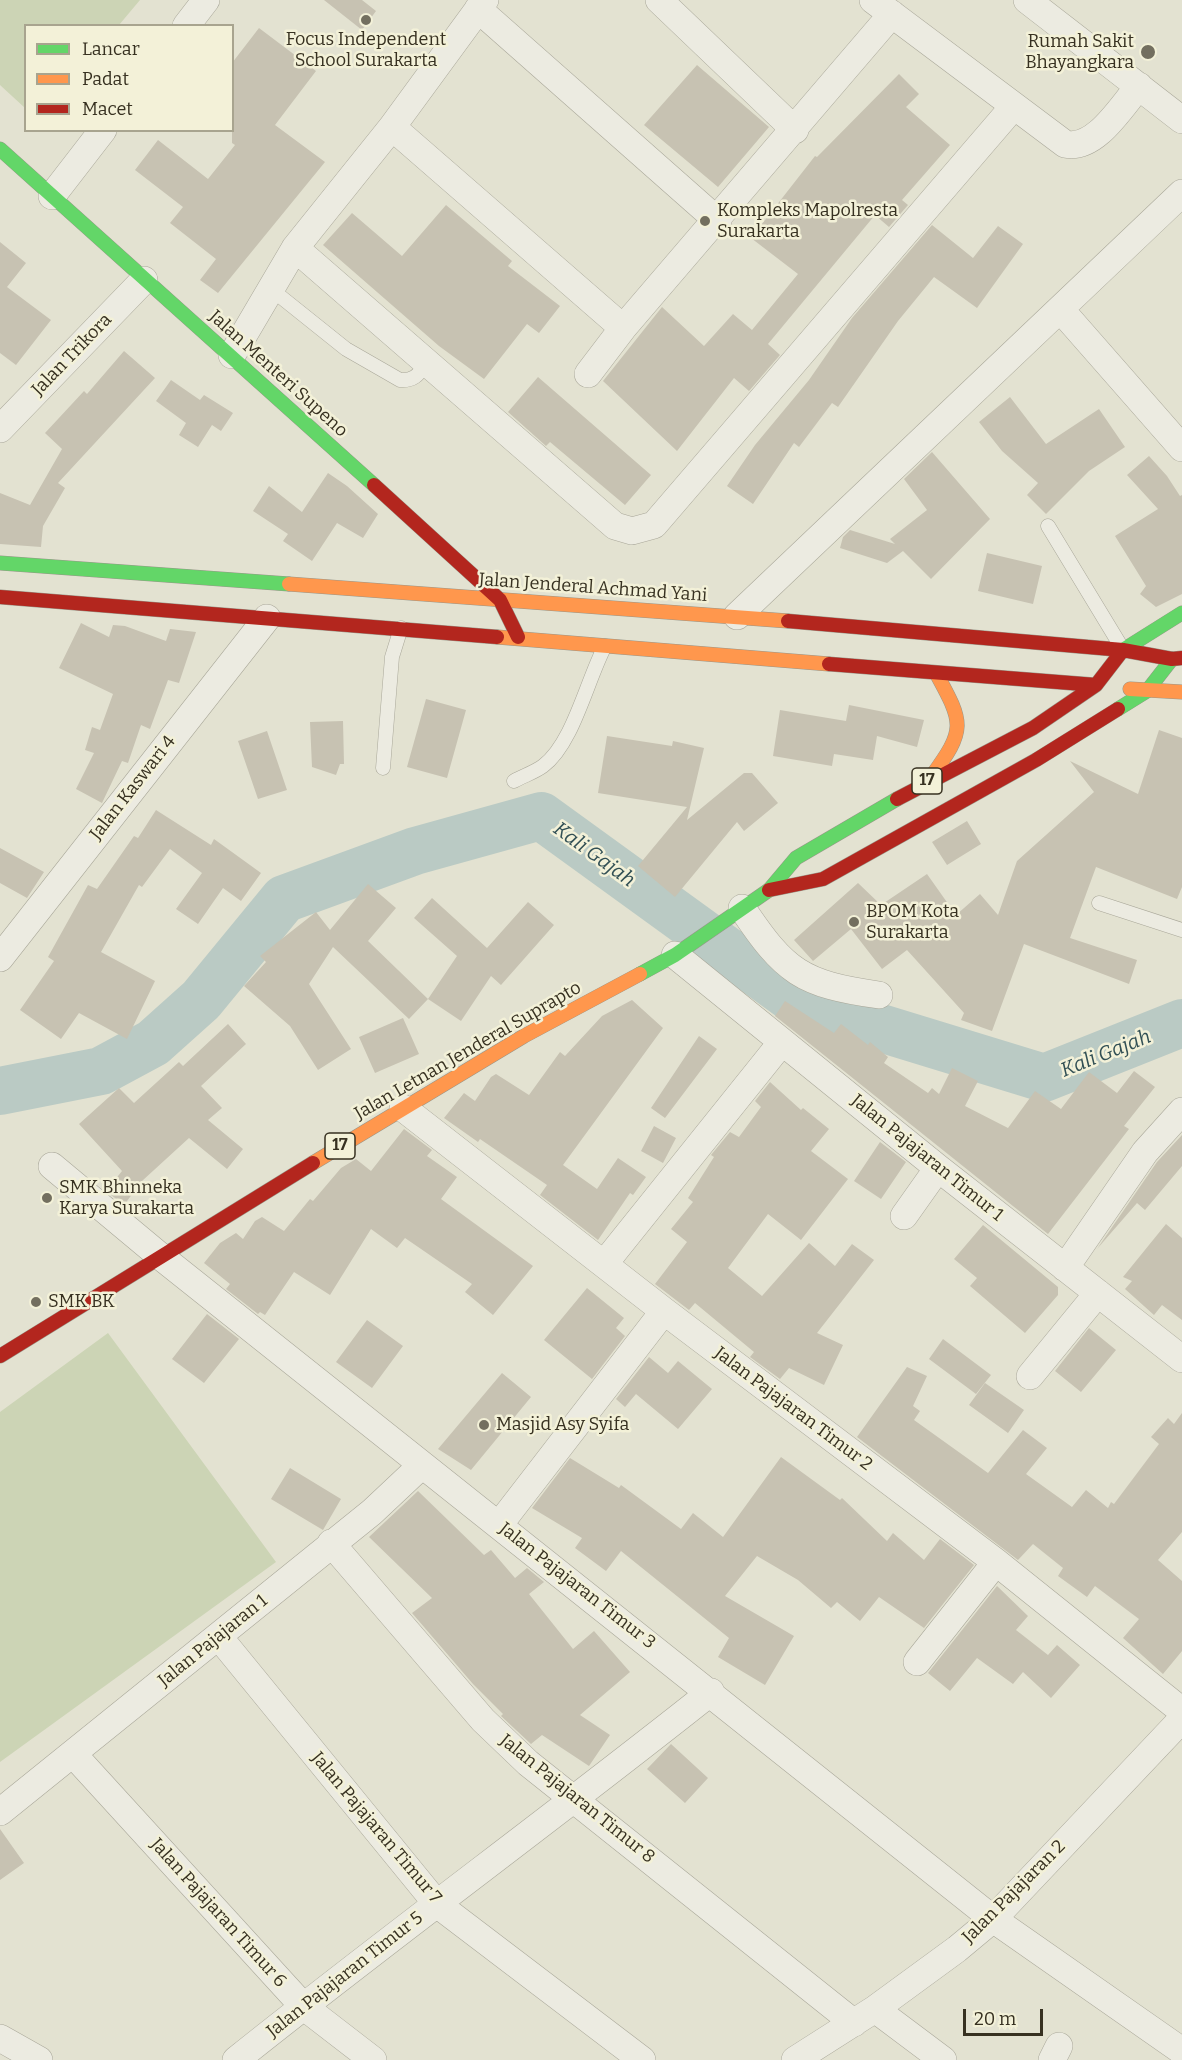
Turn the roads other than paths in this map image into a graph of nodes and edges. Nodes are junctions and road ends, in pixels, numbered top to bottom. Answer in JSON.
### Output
{"nodes":[{"id":1,"x":206,"y":0,"type":"edge"},
{"id":2,"x":659,"y":0,"type":"edge"},
{"id":3,"x":1028,"y":0,"type":"edge"},
{"id":4,"x":482,"y":4,"type":"edge"},
{"id":5,"x":883,"y":7,"type":"edge"},
{"id":6,"x":188,"y":24,"type":"edge"},
{"id":7,"x":1139,"y":86,"type":"junction"},
{"id":8,"x":1014,"y":106,"type":"junction"},
{"id":9,"x":1182,"y":120,"type":"edge"},
{"id":10,"x":392,"y":127,"type":"junction"},
{"id":11,"x":795,"y":130,"type":"junction"},
{"id":12,"x":101,"y":132,"type":"edge"},
{"id":13,"x":0,"y":148,"type":"edge"},
{"id":14,"x":52,"y":196,"type":"junction"},
{"id":15,"x":1179,"y":202,"type":"edge"},
{"id":16,"x":718,"y":221,"type":"junction"},
{"id":17,"x":296,"y":249,"type":"junction"},
{"id":18,"x":144,"y":280,"type":"junction"},
{"id":19,"x":271,"y":289,"type":"junction"},
{"id":20,"x":1061,"y":310,"type":"junction"},
{"id":21,"x":623,"y":328,"type":"junction"},
{"id":22,"x":232,"y":355,"type":"junction"},
{"id":23,"x":426,"y":364,"type":"junction"},
{"id":24,"x":588,"y":374,"type":"dead end"},
{"id":25,"x":0,"y":429,"type":"edge"},
{"id":26,"x":1182,"y":447,"type":"edge"},
{"id":27,"x":1048,"y":526,"type":"dead end"},
{"id":28,"x":0,"y":563,"type":"edge"},
{"id":29,"x":0,"y":597,"type":"edge"},
{"id":30,"x":501,"y":600,"type":"junction"},
{"id":31,"x":1180,"y":615,"type":"edge"},
{"id":32,"x":737,"y":616,"type":"junction"},
{"id":33,"x":267,"y":618,"type":"junction"},
{"id":34,"x":401,"y":628,"type":"junction"},
{"id":35,"x":518,"y":637,"type":"junction"},
{"id":36,"x":606,"y":644,"type":"junction"},
{"id":37,"x":1123,"y":650,"type":"junction"},
{"id":38,"x":1177,"y":659,"type":"edge"},
{"id":39,"x":936,"y":673,"type":"junction"},
{"id":40,"x":1096,"y":686,"type":"junction"},
{"id":41,"x":1147,"y":691,"type":"junction"},
{"id":42,"x":1182,"y":692,"type":"edge"},
{"id":43,"x":383,"y":768,"type":"dead end"},
{"id":44,"x":514,"y":781,"type":"dead end"},
{"id":45,"x":928,"y":781,"type":"junction"},
{"id":46,"x":769,"y":890,"type":"junction"},
{"id":47,"x":1099,"y":903,"type":"dead end"},
{"id":48,"x":736,"y":912,"type":"junction"},
{"id":49,"x":1182,"y":930,"type":"edge"},
{"id":50,"x":681,"y":951,"type":"junction"},
{"id":51,"x":0,"y":958,"type":"edge"},
{"id":52,"x":879,"y":995,"type":"dead end"},
{"id":53,"x":782,"y":1042,"type":"junction"},
{"id":54,"x":403,"y":1108,"type":"junction"},
{"id":55,"x":1182,"y":1111,"type":"edge"},
{"id":56,"x":52,"y":1167,"type":"dead end"},
{"id":57,"x":938,"y":1168,"type":"junction"},
{"id":58,"x":904,"y":1216,"type":"dead end"},
{"id":59,"x":160,"y":1256,"type":"junction"},
{"id":60,"x":604,"y":1264,"type":"junction"},
{"id":61,"x":1065,"y":1268,"type":"junction"},
{"id":62,"x":1098,"y":1293,"type":"junction"},
{"id":63,"x":664,"y":1311,"type":"junction"},
{"id":64,"x":0,"y":1356,"type":"edge"},
{"id":65,"x":1182,"y":1359,"type":"edge"},
{"id":66,"x":1030,"y":1376,"type":"dead end"},
{"id":67,"x":422,"y":1465,"type":"junction"},
{"id":68,"x":499,"y":1525,"type":"junction"},
{"id":69,"x":331,"y":1543,"type":"junction"},
{"id":70,"x":996,"y":1562,"type":"junction"},
{"id":71,"x":219,"y":1637,"type":"junction"},
{"id":72,"x":917,"y":1662,"type":"dead end"},
{"id":73,"x":711,"y":1692,"type":"junction"},
{"id":74,"x":1182,"y":1711,"type":"edge"},
{"id":75,"x":1182,"y":1719,"type":"edge"},
{"id":76,"x":73,"y":1754,"type":"junction"},
{"id":77,"x":576,"y":1800,"type":"junction"},
{"id":78,"x":0,"y":1812,"type":"edge"},
{"id":79,"x":437,"y":1904,"type":"junction"},
{"id":80,"x":993,"y":1918,"type":"junction"},
{"id":81,"x":303,"y":2006,"type":"junction"},
{"id":82,"x":865,"y":2016,"type":"junction"},
{"id":83,"x":0,"y":2038,"type":"edge"},
{"id":84,"x":1182,"y":2051,"type":"edge"},
{"id":85,"x":39,"y":2060,"type":"edge"},
{"id":86,"x":236,"y":2060,"type":"edge"},
{"id":87,"x":373,"y":2060,"type":"edge"},
{"id":88,"x":642,"y":2060,"type":"edge"},
{"id":89,"x":795,"y":2060,"type":"edge"},
{"id":90,"x":943,"y":2060,"type":"edge"}],
"edges":[{"from":1,"to":6,"type":"street"},
{"from":2,"to":11,"type":"street"},
{"from":3,"to":7,"type":"street"},
{"from":4,"to":10,"type":"street"},
{"from":4,"to":16,"type":"street"},
{"from":5,"to":8,"type":"street"},
{"from":5,"to":11,"type":"street"},
{"from":7,"to":8,"type":"street"},
{"from":7,"to":9,"type":"street"},
{"from":8,"to":23,"type":"street"},
{"from":10,"to":17,"type":"street"},
{"from":10,"to":21,"type":"street"},
{"from":11,"to":16,"type":"street"},
{"from":12,"to":14,"type":"street"},
{"from":13,"to":14,"type":"main road","name":"Jalan Menteri Supeno"},
{"from":14,"to":18,"type":"main road","name":"Jalan Menteri Supeno"},
{"from":15,"to":20,"type":"street"},
{"from":16,"to":21,"type":"street"},
{"from":17,"to":19,"type":"street"},
{"from":17,"to":23,"type":"street"},
{"from":18,"to":22,"type":"main road","name":"Jalan Menteri Supeno"},
{"from":18,"to":25,"type":"street","name":"Jalan Trikora"},
{"from":19,"to":22,"type":"street"},
{"from":19,"to":23,"type":"lane"},
{"from":20,"to":26,"type":"street"},
{"from":20,"to":32,"type":"street"},
{"from":21,"to":24,"type":"street"},
{"from":22,"to":30,"type":"main road","name":"Jalan Menteri Supeno"},
{"from":27,"to":37,"type":"lane"},
{"from":28,"to":30,"type":"main road","name":"Jalan Jenderal Achmad Yani"},
{"from":29,"to":33,"type":"main road"},
{"from":30,"to":32,"type":"main road","name":"Jalan Jenderal Achmad Yani"},
{"from":30,"to":35,"type":"main road","name":"Jalan Menteri Supeno"},
{"from":31,"to":37,"type":"main road","name":"Jalan Letnan Jenderal Suprapto"},
{"from":32,"to":37,"type":"main road","name":"Jalan Jenderal Achmad Yani"},
{"from":33,"to":34,"type":"main road"},
{"from":33,"to":51,"type":"street","name":"Jalan Kaswari 4"},
{"from":34,"to":35,"type":"main road"},
{"from":34,"to":43,"type":"lane"},
{"from":35,"to":36,"type":"main road"},
{"from":36,"to":39,"type":"main road"},
{"from":36,"to":44,"type":"lane"},
{"from":37,"to":38,"type":"main road","name":"Jalan Jenderal Achmad Yani","number":"17"},
{"from":37,"to":40,"type":"main road","name":"Jalan Letnan Jenderal Suprapto","number":"17"},
{"from":38,"to":41,"type":"main road","name":"Jalan Letnan Jenderal Suprapto","number":"17"},
{"from":39,"to":40,"type":"main road"},
{"from":39,"to":45,"type":"main road","number":"17"},
{"from":40,"to":41,"type":"main road"},
{"from":40,"to":45,"type":"main road","name":"Jalan Letnan Jenderal Suprapto","number":"17"},
{"from":41,"to":42,"type":"main road"},
{"from":41,"to":46,"type":"main road","name":"Jalan Letnan Jenderal Suprapto","number":"17"},
{"from":45,"to":46,"type":"main road","name":"Jalan Letnan Jenderal Suprapto","number":"17"},
{"from":46,"to":48,"type":"main road","name":"Jalan Letnan Jenderal Suprapto","number":"17"},
{"from":47,"to":49,"type":"lane"},
{"from":48,"to":50,"type":"main road","name":"Jalan Letnan Jenderal Suprapto","number":"17"},
{"from":48,"to":52,"type":"street"},
{"from":50,"to":53,"type":"street","name":"Jalan Pajajaran Timur 1"},
{"from":50,"to":54,"type":"main road","name":"Jalan Letnan Jenderal Suprapto","number":"17"},
{"from":53,"to":57,"type":"street","name":"Jalan Pajajaran Timur 1"},
{"from":53,"to":60,"type":"street"},
{"from":54,"to":59,"type":"main road","name":"Jalan Letnan Jenderal Suprapto","number":"17"},
{"from":54,"to":60,"type":"street","name":"Jalan Pajajaran Timur 2"},
{"from":55,"to":61,"type":"street"},
{"from":56,"to":59,"type":"street","name":"Jalan Pajajaran Timur 3"},
{"from":57,"to":58,"type":"street"},
{"from":57,"to":61,"type":"street","name":"Jalan Pajajaran Timur 1"},
{"from":59,"to":64,"type":"main road","name":"Jalan Letnan Jenderal Suprapto","number":"17"},
{"from":59,"to":67,"type":"street","name":"Jalan Pajajaran Timur 3"},
{"from":60,"to":63,"type":"street","name":"Jalan Pajajaran Timur 2"},
{"from":61,"to":62,"type":"street","name":"Jalan Pajajaran Timur 1"},
{"from":62,"to":65,"type":"street","name":"Jalan Pajajaran Timur 1"},
{"from":62,"to":66,"type":"street"},
{"from":63,"to":68,"type":"street"},
{"from":63,"to":70,"type":"street","name":"Jalan Pajajaran Timur 2"},
{"from":67,"to":68,"type":"street","name":"Jalan Pajajaran Timur 3"},
{"from":67,"to":69,"type":"street","name":"Jalan Pajajaran 1"},
{"from":68,"to":73,"type":"street","name":"Jalan Pajajaran Timur 3"},
{"from":69,"to":71,"type":"street","name":"Jalan Pajajaran 1"},
{"from":69,"to":77,"type":"street","name":"Jalan Pajajaran Timur 8"},
{"from":70,"to":72,"type":"street"},
{"from":70,"to":74,"type":"street","name":"Jalan Pajajaran Timur 2"},
{"from":71,"to":76,"type":"street","name":"Jalan Pajajaran 1"},
{"from":71,"to":79,"type":"street","name":"Jalan Pajajaran Timur 7"},
{"from":73,"to":77,"type":"street","name":"Jalan Pajajaran Timur 5"},
{"from":73,"to":80,"type":"street","name":"Jalan Pajajaran Timur 3"},
{"from":75,"to":80,"type":"street","name":"Jalan Pajajaran 2"},
{"from":76,"to":78,"type":"street","name":"Jalan Pajajaran 1"},
{"from":76,"to":81,"type":"street","name":"Jalan Pajajaran Timur 6"},
{"from":77,"to":79,"type":"street","name":"Jalan Pajajaran Timur 5"},
{"from":77,"to":82,"type":"street","name":"Jalan Pajajaran Timur 8"},
{"from":79,"to":81,"type":"street","name":"Jalan Pajajaran Timur 5"},
{"from":79,"to":88,"type":"street","name":"Jalan Pajajaran Timur 7"},
{"from":80,"to":82,"type":"street","name":"Jalan Pajajaran 2"},
{"from":80,"to":84,"type":"street","name":"Jalan Pajajaran Timur 3"},
{"from":81,"to":86,"type":"street","name":"Jalan Pajajaran Timur 5"},
{"from":81,"to":87,"type":"street","name":"Jalan Pajajaran Timur 6"},
{"from":82,"to":89,"type":"street","name":"Jalan Pajajaran 2"},
{"from":82,"to":90,"type":"street","name":"Jalan Pajajaran Timur 8"},
{"from":83,"to":85,"type":"street"}]}
